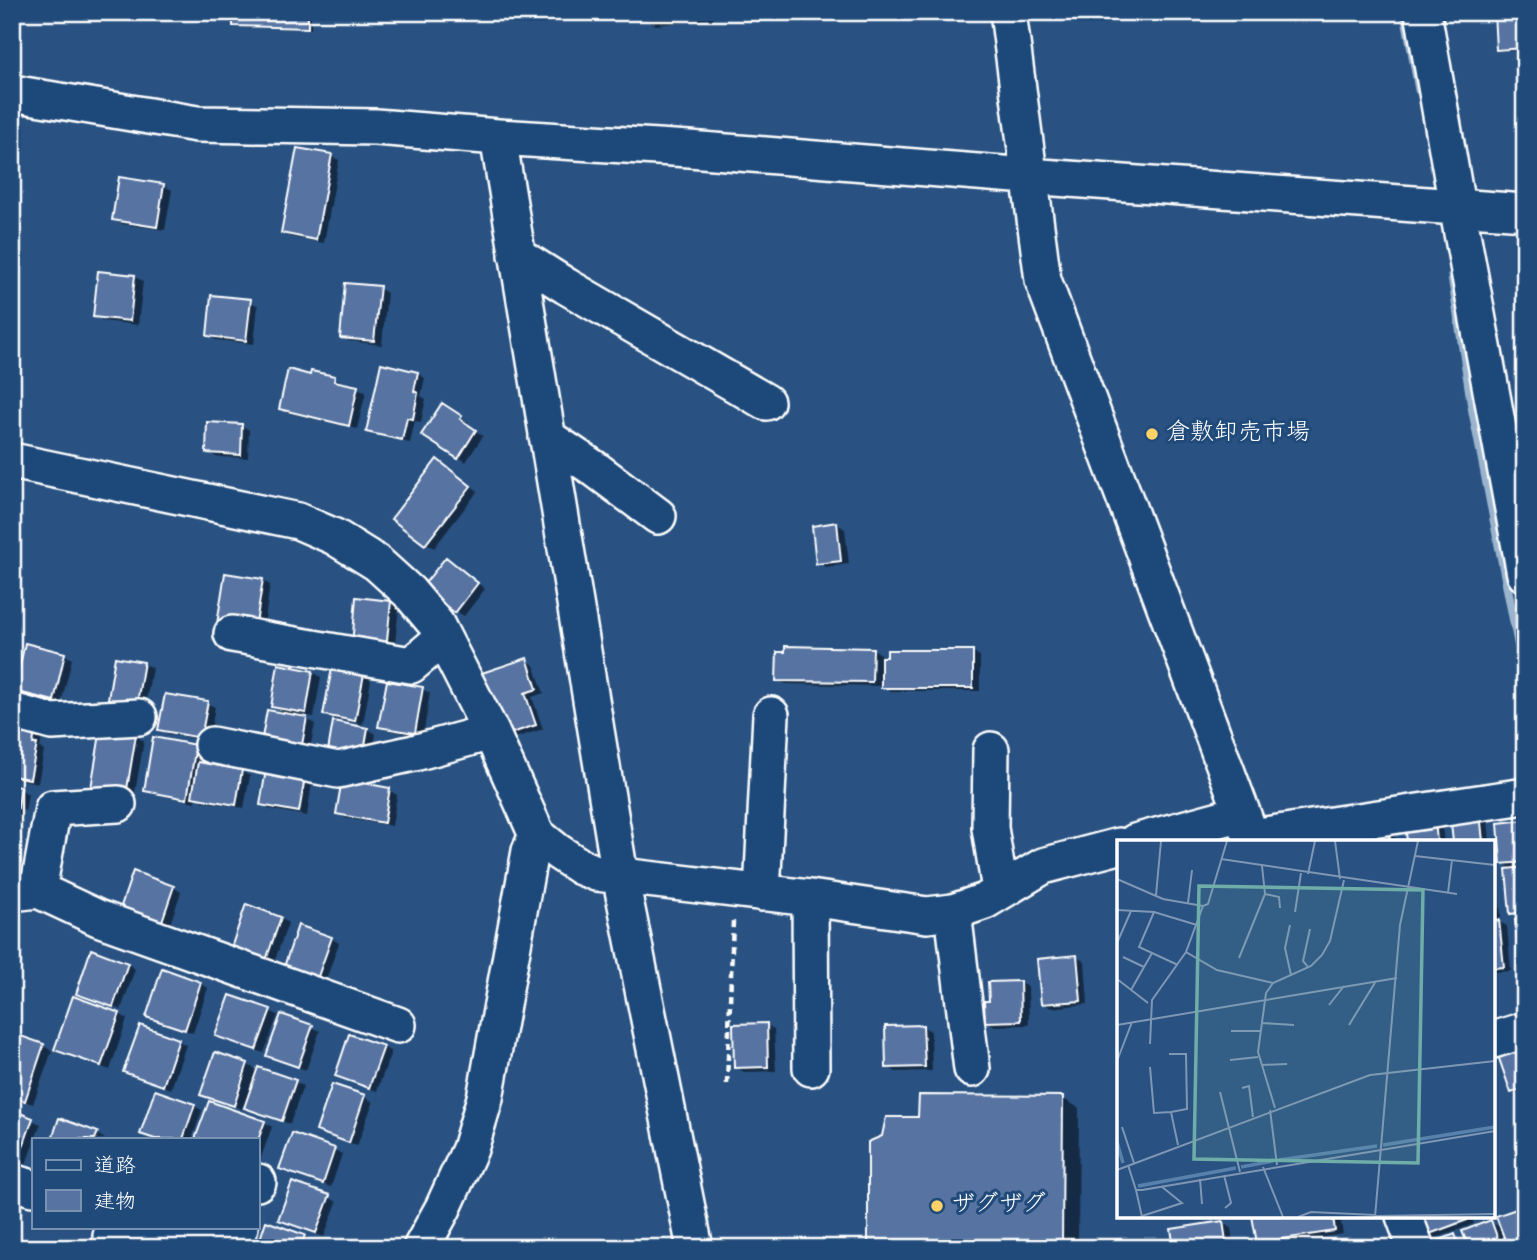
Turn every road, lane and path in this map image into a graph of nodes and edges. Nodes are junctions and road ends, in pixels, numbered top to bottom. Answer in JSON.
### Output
{"nodes":[{"id":1,"x":1008,"y":12,"type":"edge"},
{"id":2,"x":1423,"y":12,"type":"edge"},
{"id":3,"x":12,"y":93,"type":"edge"},
{"id":4,"x":498,"y":137,"type":"junction"},
{"id":5,"x":1028,"y":176,"type":"junction"},
{"id":6,"x":1444,"y":205,"type":"junction"},
{"id":7,"x":1525,"y":212,"type":"edge"},
{"id":8,"x":517,"y":255,"type":"junction"},
{"id":9,"x":766,"y":402,"type":"dead end"},
{"id":10,"x":547,"y":437,"type":"junction"},
{"id":11,"x":12,"y":461,"type":"edge"},
{"id":12,"x":658,"y":516,"type":"dead end"},
{"id":13,"x":1525,"y":574,"type":"edge"},
{"id":14,"x":232,"y":634,"type":"dead end"},
{"id":15,"x":443,"y":638,"type":"junction"},
{"id":16,"x":12,"y":711,"type":"edge"},
{"id":17,"x":771,"y":715,"type":"dead end"},
{"id":18,"x":139,"y":717,"type":"dead end"},
{"id":19,"x":491,"y":732,"type":"junction"},
{"id":20,"x":212,"y":745,"type":"dead end"},
{"id":21,"x":991,"y":750,"type":"dead end"},
{"id":22,"x":1525,"y":796,"type":"edge"},
{"id":23,"x":118,"y":804,"type":"dead end"},
{"id":24,"x":1249,"y":831,"type":"edge"},
{"id":25,"x":537,"y":835,"type":"junction"},
{"id":26,"x":1156,"y":840,"type":"edge"},
{"id":27,"x":1117,"y":847,"type":"edge"},
{"id":28,"x":620,"y":875,"type":"junction"},
{"id":29,"x":1000,"y":890,"type":"junction"},
{"id":30,"x":25,"y":891,"type":"edge"},
{"id":31,"x":748,"y":891,"type":"junction"},
{"id":32,"x":810,"y":898,"type":"junction"},
{"id":33,"x":953,"y":912,"type":"junction"},
{"id":34,"x":398,"y":1025,"type":"dead end"},
{"id":35,"x":1525,"y":1030,"type":"edge"},
{"id":36,"x":1495,"y":1039,"type":"edge"},
{"id":37,"x":811,"y":1068,"type":"dead end"},
{"id":38,"x":972,"y":1069,"type":"dead end"},
{"id":39,"x":727,"y":1084,"type":"dead end"},
{"id":40,"x":12,"y":1182,"type":"edge"},
{"id":41,"x":32,"y":1188,"type":"edge"},
{"id":42,"x":1405,"y":1218,"type":"edge"},
{"id":43,"x":164,"y":1228,"type":"edge"},
{"id":44,"x":240,"y":1228,"type":"edge"},
{"id":45,"x":109,"y":1237,"type":"edge"},
{"id":46,"x":155,"y":1248,"type":"edge"},
{"id":47,"x":421,"y":1248,"type":"edge"},
{"id":48,"x":695,"y":1248,"type":"edge"},
{"id":49,"x":1416,"y":1248,"type":"edge"}],
"edges":[{"from":1,"to":5,"type":"street"},
{"from":2,"to":6,"type":"street"},
{"from":3,"to":4,"type":"street"},
{"from":4,"to":5,"type":"street"},
{"from":4,"to":8,"type":"street"},
{"from":5,"to":6,"type":"street"},
{"from":5,"to":24,"type":"street"},
{"from":6,"to":7,"type":"street"},
{"from":6,"to":13,"type":"street"},
{"from":8,"to":9,"type":"street"},
{"from":8,"to":10,"type":"street"},
{"from":10,"to":12,"type":"street"},
{"from":10,"to":28,"type":"street"},
{"from":11,"to":15,"type":"street"},
{"from":14,"to":15,"type":"street"},
{"from":15,"to":19,"type":"street"},
{"from":16,"to":18,"type":"street"},
{"from":17,"to":31,"type":"street"},
{"from":19,"to":20,"type":"street"},
{"from":19,"to":25,"type":"street"},
{"from":21,"to":29,"type":"street"},
{"from":22,"to":24,"type":"street"},
{"from":23,"to":30,"type":"street"},
{"from":24,"to":26,"type":"street"},
{"from":25,"to":28,"type":"street"},
{"from":25,"to":47,"type":"street"},
{"from":27,"to":29,"type":"street"},
{"from":28,"to":31,"type":"street"},
{"from":28,"to":48,"type":"street"},
{"from":29,"to":33,"type":"street"},
{"from":30,"to":34,"type":"street"},
{"from":31,"to":32,"type":"street"},
{"from":31,"to":39,"type":"path"},
{"from":32,"to":33,"type":"street"},
{"from":32,"to":37,"type":"street"},
{"from":33,"to":38,"type":"street"},
{"from":35,"to":36,"type":"street"},
{"from":40,"to":41,"type":"street"},
{"from":42,"to":49,"type":"street"},
{"from":43,"to":44,"type":"street"},
{"from":45,"to":46,"type":"street"}]}
